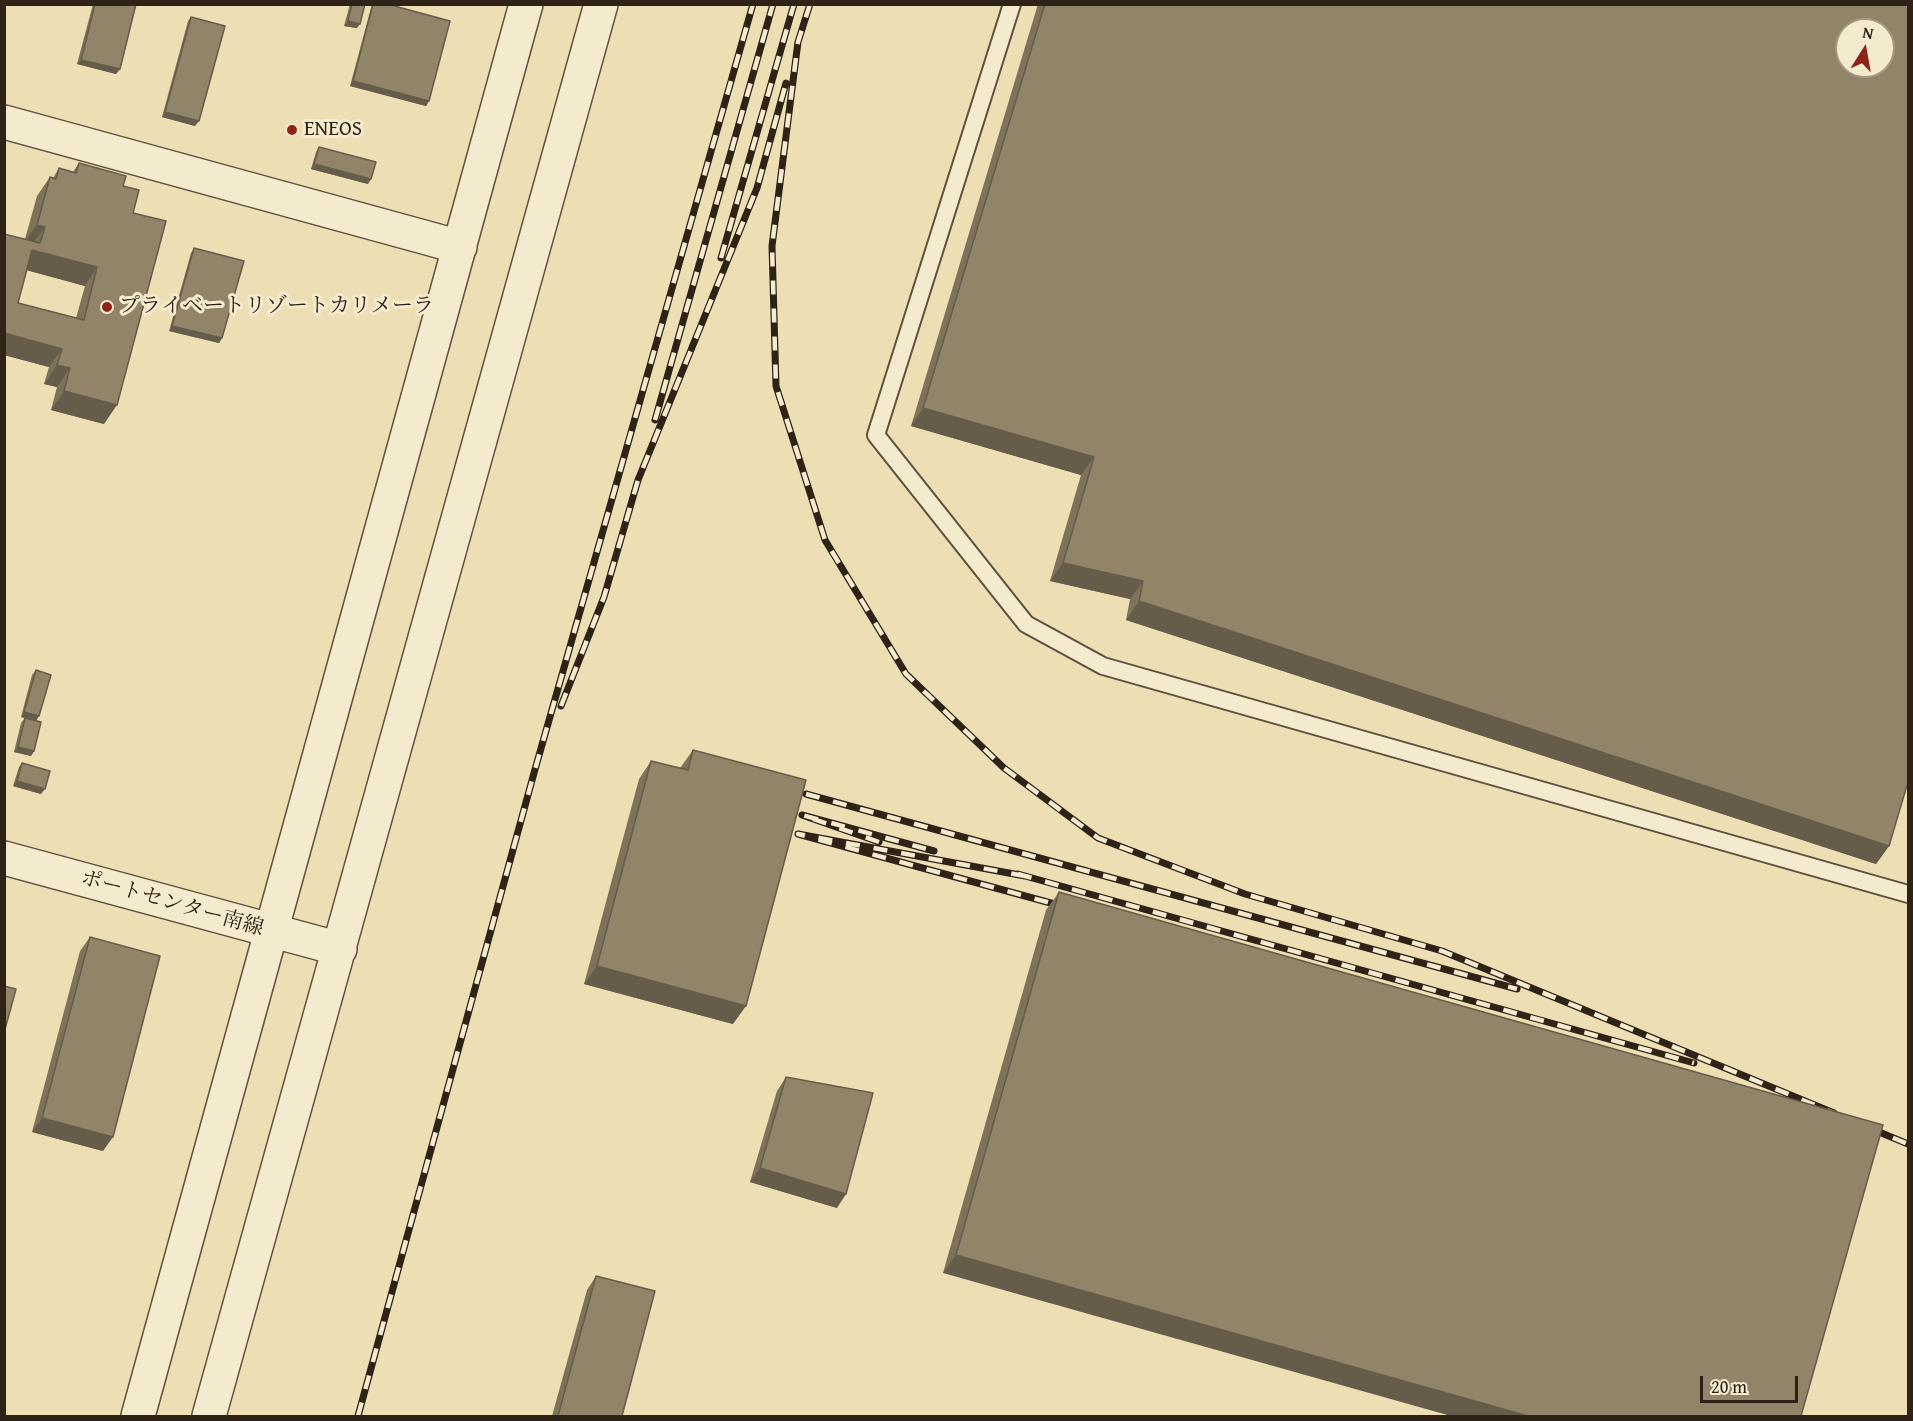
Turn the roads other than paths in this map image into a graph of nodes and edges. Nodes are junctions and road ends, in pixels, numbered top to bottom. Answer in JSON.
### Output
{"nodes":[{"id":1,"x":526,"y":4,"type":"edge"},
{"id":2,"x":601,"y":4,"type":"edge"},
{"id":3,"x":1012,"y":4,"type":"edge"},
{"id":4,"x":4,"y":122,"type":"edge"},
{"id":5,"x":460,"y":247,"type":"junction"},
{"id":6,"x":4,"y":858,"type":"edge"},
{"id":7,"x":1908,"y":894,"type":"edge"},
{"id":8,"x":271,"y":932,"type":"junction"},
{"id":9,"x":340,"y":949,"type":"junction"},
{"id":10,"x":138,"y":1416,"type":"edge"},
{"id":11,"x":209,"y":1416,"type":"edge"}],
"edges":[{"from":1,"to":5,"type":"street"},
{"from":2,"to":9,"type":"street"},
{"from":3,"to":7,"type":"lane"},
{"from":4,"to":5,"type":"street"},
{"from":5,"to":8,"type":"street"},
{"from":6,"to":8,"type":"street","name":"ポートセンター南線"},
{"from":8,"to":9,"type":"street","name":"ポートセンター南線"},
{"from":8,"to":10,"type":"street"},
{"from":9,"to":11,"type":"street"}]}
